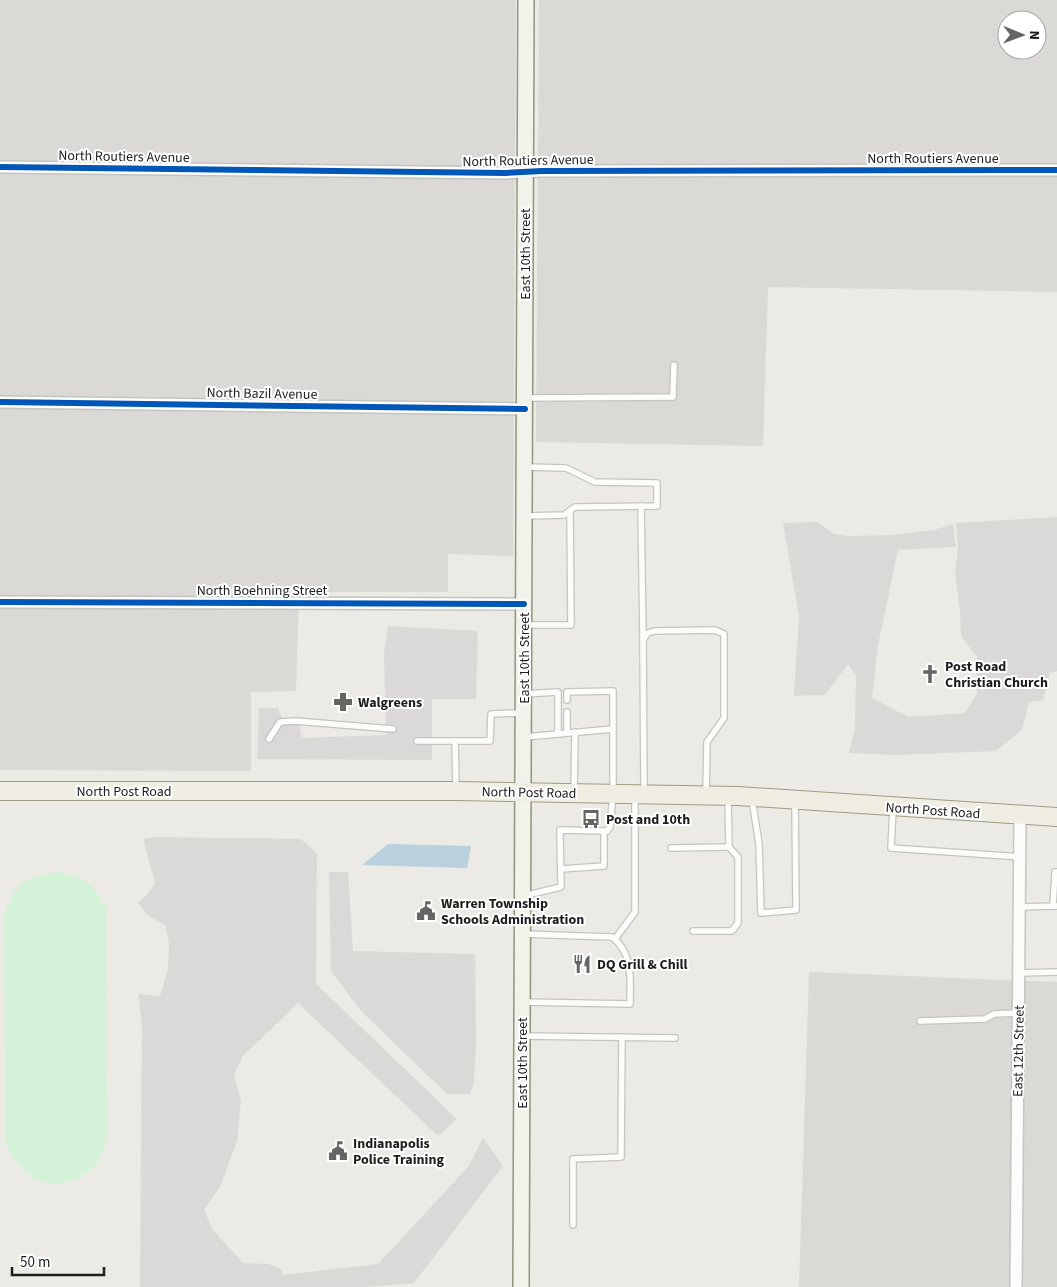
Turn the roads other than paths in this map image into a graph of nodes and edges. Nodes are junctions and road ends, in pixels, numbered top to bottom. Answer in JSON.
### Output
{"nodes":[{"id":1,"x":526,"y":0,"type":"edge"},
{"id":2,"x":0,"y":167,"type":"edge"},
{"id":3,"x":1057,"y":170,"type":"edge"},
{"id":4,"x":525,"y":172,"type":"junction"},
{"id":5,"x":674,"y":365,"type":"dead end"},
{"id":6,"x":0,"y":402,"type":"edge"},
{"id":7,"x":524,"y":404,"type":"junction"},
{"id":8,"x":525,"y":468,"type":"junction"},
{"id":9,"x":641,"y":506,"type":"junction"},
{"id":10,"x":570,"y":511,"type":"junction"},
{"id":11,"x":524,"y":516,"type":"junction"},
{"id":12,"x":0,"y":602,"type":"edge"},
{"id":13,"x":524,"y":604,"type":"junction"},
{"id":14,"x":524,"y":625,"type":"junction"},
{"id":15,"x":643,"y":640,"type":"junction"},
{"id":16,"x":558,"y":692,"type":"junction"},
{"id":17,"x":567,"y":692,"type":"junction"},
{"id":18,"x":524,"y":694,"type":"junction"},
{"id":19,"x":567,"y":700,"type":"dead end"},
{"id":20,"x":567,"y":712,"type":"dead end"},
{"id":21,"x":524,"y":713,"type":"junction"},
{"id":22,"x":393,"y":729,"type":"dead end"},
{"id":23,"x":612,"y":729,"type":"junction"},
{"id":24,"x":567,"y":732,"type":"junction"},
{"id":25,"x":575,"y":732,"type":"junction"},
{"id":26,"x":558,"y":734,"type":"junction"},
{"id":27,"x":524,"y":738,"type":"junction"},
{"id":28,"x":269,"y":739,"type":"dead end"},
{"id":29,"x":418,"y":741,"type":"dead end"},
{"id":30,"x":455,"y":741,"type":"junction"},
{"id":31,"x":0,"y":791,"type":"edge"},
{"id":32,"x":456,"y":791,"type":"junction"},
{"id":33,"x":523,"y":792,"type":"junction"},
{"id":34,"x":574,"y":793,"type":"junction"},
{"id":35,"x":613,"y":794,"type":"junction"},
{"id":36,"x":640,"y":795,"type":"junction"},
{"id":37,"x":706,"y":796,"type":"junction"},
{"id":38,"x":728,"y":796,"type":"junction"},
{"id":39,"x":751,"y":797,"type":"junction"},
{"id":40,"x":795,"y":800,"type":"junction"},
{"id":41,"x":893,"y":807,"type":"junction"},
{"id":42,"x":1020,"y":816,"type":"junction"},
{"id":43,"x":1057,"y":817,"type":"edge"},
{"id":44,"x":604,"y":831,"type":"junction"},
{"id":45,"x":729,"y":847,"type":"junction"},
{"id":46,"x":671,"y":848,"type":"dead end"},
{"id":47,"x":1020,"y":857,"type":"junction"},
{"id":48,"x":561,"y":869,"type":"junction"},
{"id":49,"x":1057,"y":872,"type":"edge"},
{"id":50,"x":523,"y":896,"type":"junction"},
{"id":51,"x":1055,"y":906,"type":"edge"},
{"id":52,"x":1019,"y":907,"type":"junction"},
{"id":53,"x":693,"y":932,"type":"dead end"},
{"id":54,"x":523,"y":934,"type":"junction"},
{"id":55,"x":615,"y":939,"type":"junction"},
{"id":56,"x":1019,"y":972,"type":"junction"},
{"id":57,"x":1057,"y":972,"type":"edge"},
{"id":58,"x":522,"y":1002,"type":"junction"},
{"id":59,"x":1018,"y":1013,"type":"junction"},
{"id":60,"x":920,"y":1021,"type":"dead end"},
{"id":61,"x":522,"y":1036,"type":"junction"},
{"id":62,"x":622,"y":1037,"type":"junction"},
{"id":63,"x":675,"y":1038,"type":"dead end"},
{"id":64,"x":573,"y":1225,"type":"dead end"},
{"id":65,"x":521,"y":1287,"type":"edge"},
{"id":66,"x":1016,"y":1287,"type":"edge"}],
"edges":[{"from":1,"to":4,"type":"main road","name":"East 10th Street"},
{"from":2,"to":4,"type":"street","name":"North Routiers Avenue"},
{"from":3,"to":4,"type":"street","name":"North Routiers Avenue"},
{"from":4,"to":7,"type":"main road","name":"East 10th Street"},
{"from":5,"to":7,"type":"lane"},
{"from":6,"to":7,"type":"street","name":"North Bazil Avenue"},
{"from":7,"to":8,"type":"main road","name":"East 10th Street"},
{"from":8,"to":9,"type":"lane"},
{"from":8,"to":11,"type":"main road","name":"East 10th Street"},
{"from":9,"to":10,"type":"lane"},
{"from":9,"to":15,"type":"lane"},
{"from":10,"to":11,"type":"lane"},
{"from":10,"to":14,"type":"lane"},
{"from":11,"to":13,"type":"main road","name":"East 10th Street"},
{"from":12,"to":13,"type":"street","name":"North Boehning Street"},
{"from":13,"to":14,"type":"main road","name":"East 10th Street"},
{"from":14,"to":18,"type":"main road","name":"East 10th Street"},
{"from":15,"to":36,"type":"lane"},
{"from":15,"to":37,"type":"lane"},
{"from":16,"to":17,"type":"lane"},
{"from":16,"to":18,"type":"lane"},
{"from":16,"to":26,"type":"lane"},
{"from":17,"to":19,"type":"lane"},
{"from":17,"to":23,"type":"lane"},
{"from":18,"to":21,"type":"main road","name":"East 10th Street"},
{"from":20,"to":24,"type":"lane"},
{"from":21,"to":27,"type":"main road","name":"East 10th Street"},
{"from":21,"to":30,"type":"lane"},
{"from":22,"to":28,"type":"lane"},
{"from":23,"to":25,"type":"lane"},
{"from":23,"to":35,"type":"lane"},
{"from":24,"to":25,"type":"lane"},
{"from":24,"to":26,"type":"lane"},
{"from":25,"to":34,"type":"lane"},
{"from":26,"to":27,"type":"lane"},
{"from":27,"to":33,"type":"main road","name":"East 10th Street"},
{"from":29,"to":30,"type":"lane"},
{"from":30,"to":32,"type":"lane"},
{"from":31,"to":32,"type":"main road","name":"North Post Road"},
{"from":32,"to":33,"type":"main road","name":"North Post Road"},
{"from":33,"to":34,"type":"main road","name":"North Post Road"},
{"from":33,"to":50,"type":"main road","name":"East 10th Street"},
{"from":34,"to":35,"type":"main road","name":"North Post Road"},
{"from":35,"to":36,"type":"main road","name":"North Post Road"},
{"from":35,"to":44,"type":"lane"},
{"from":36,"to":37,"type":"main road","name":"North Post Road"},
{"from":36,"to":55,"type":"lane"},
{"from":37,"to":38,"type":"main road","name":"North Post Road"},
{"from":38,"to":39,"type":"main road","name":"North Post Road"},
{"from":38,"to":45,"type":"lane"},
{"from":39,"to":40,"type":"main road","name":"North Post Road"},
{"from":39,"to":40,"type":"lane"},
{"from":40,"to":41,"type":"main road","name":"North Post Road"},
{"from":41,"to":42,"type":"main road","name":"North Post Road"},
{"from":41,"to":47,"type":"lane"},
{"from":42,"to":43,"type":"main road","name":"North Post Road"},
{"from":42,"to":47,"type":"street","name":"East 12th Street"},
{"from":44,"to":48,"type":"lane"},
{"from":44,"to":48,"type":"lane"},
{"from":45,"to":46,"type":"lane"},
{"from":45,"to":53,"type":"lane"},
{"from":47,"to":52,"type":"street","name":"East 12th Street"},
{"from":48,"to":50,"type":"lane"},
{"from":49,"to":51,"type":"lane"},
{"from":50,"to":54,"type":"main road","name":"East 10th Street"},
{"from":51,"to":52,"type":"lane"},
{"from":52,"to":56,"type":"street","name":"East 12th Street"},
{"from":54,"to":55,"type":"lane"},
{"from":54,"to":58,"type":"main road","name":"East 10th Street"},
{"from":55,"to":58,"type":"lane"},
{"from":56,"to":57,"type":"lane"},
{"from":56,"to":59,"type":"street","name":"East 12th Street"},
{"from":58,"to":61,"type":"main road","name":"East 10th Street"},
{"from":59,"to":60,"type":"lane"},
{"from":59,"to":66,"type":"street","name":"East 12th Street"},
{"from":61,"to":62,"type":"lane"},
{"from":61,"to":65,"type":"main road","name":"East 10th Street"},
{"from":62,"to":63,"type":"lane"},
{"from":62,"to":64,"type":"lane"}]}
